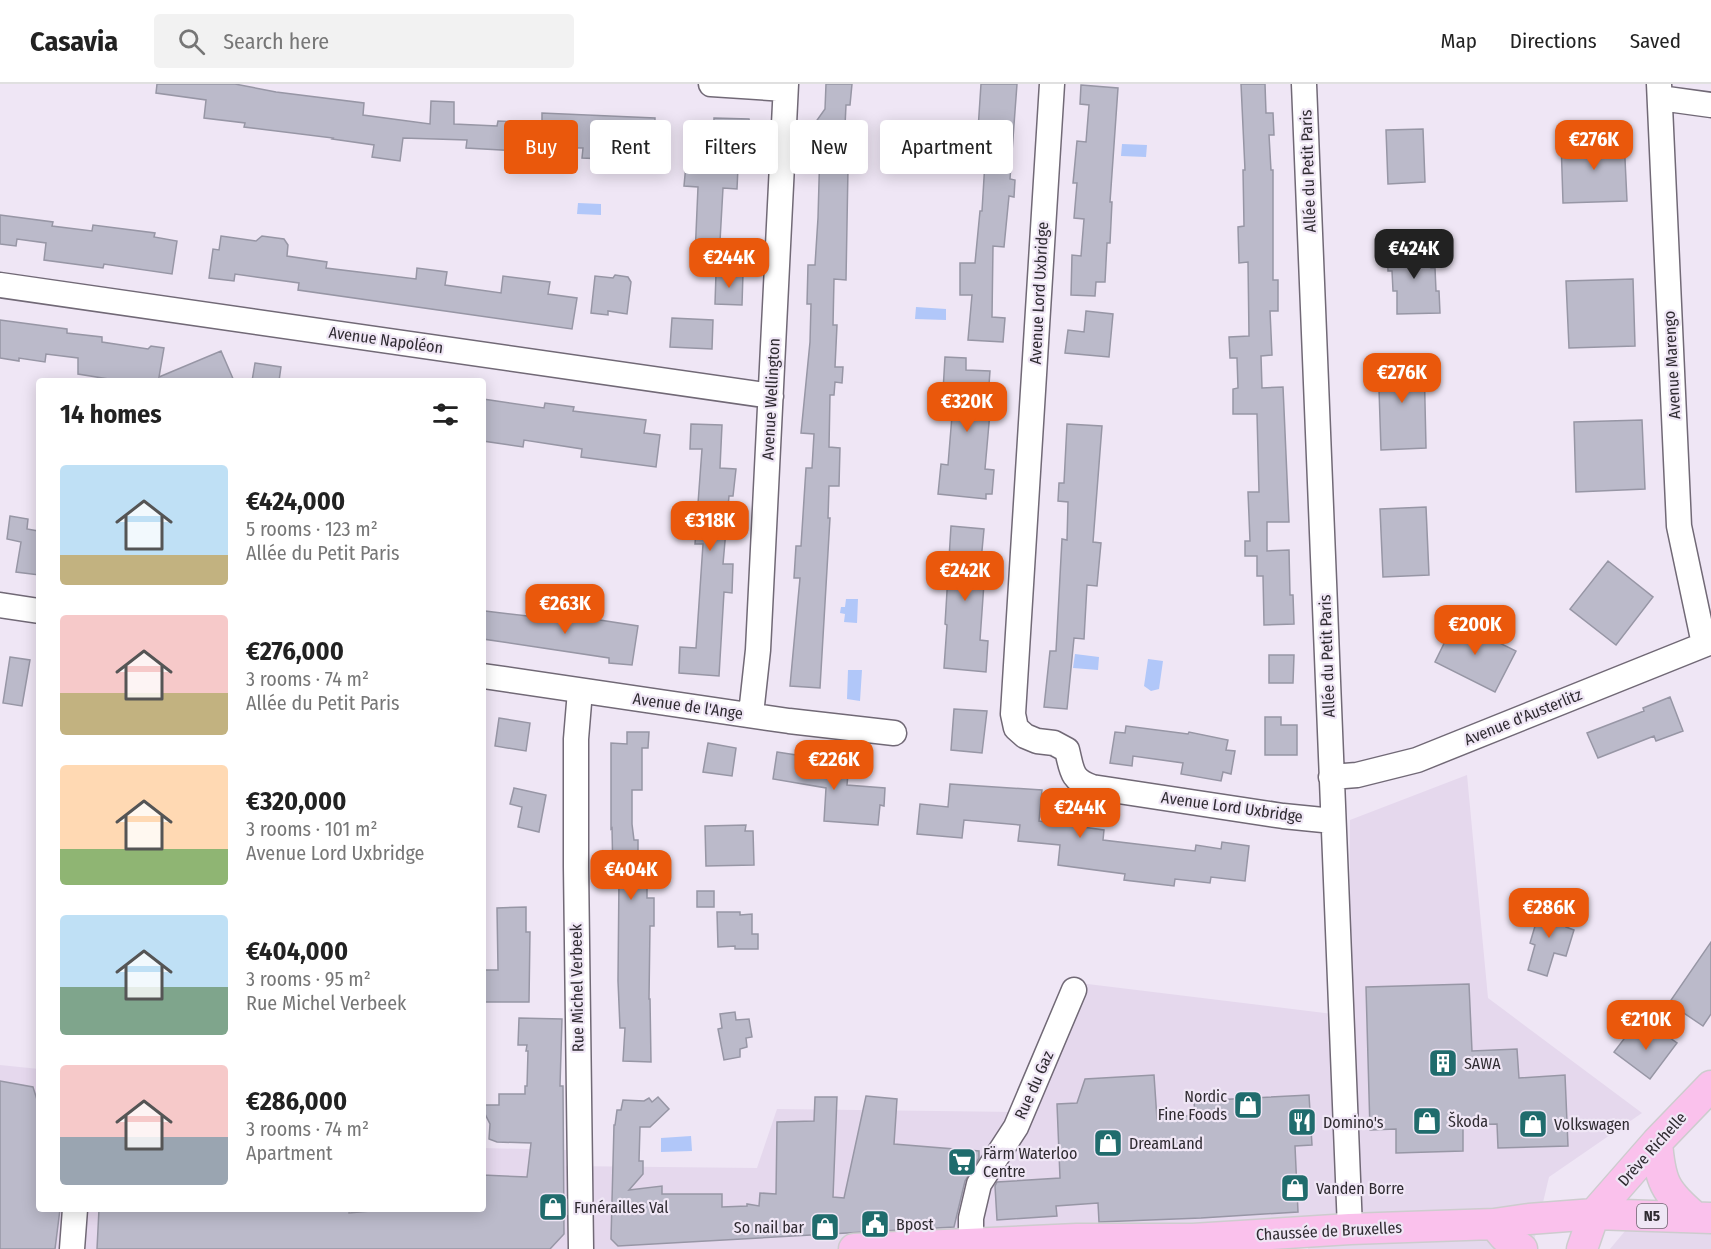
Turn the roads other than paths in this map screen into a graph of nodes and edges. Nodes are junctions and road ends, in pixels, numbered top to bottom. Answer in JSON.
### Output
{"nodes":[{"id":1,"x":711,"y":84,"type":"edge"},
{"id":2,"x":1052,"y":84,"type":"edge"},
{"id":3,"x":1304,"y":84,"type":"edge"},
{"id":4,"x":785,"y":86,"type":"edge"},
{"id":5,"x":1659,"y":91,"type":"edge"},
{"id":6,"x":1711,"y":105,"type":"edge"},
{"id":7,"x":0,"y":285,"type":"edge"},
{"id":8,"x":771,"y":396,"type":"junction"},
{"id":9,"x":0,"y":605,"type":"edge"},
{"id":10,"x":36,"y":611,"type":"edge"},
{"id":11,"x":1708,"y":643,"type":"edge"},
{"id":12,"x":486,"y":676,"type":"edge"},
{"id":13,"x":580,"y":691,"type":"junction"},
{"id":14,"x":751,"y":714,"type":"junction"},
{"id":15,"x":894,"y":733,"type":"dead end"},
{"id":16,"x":1331,"y":777,"type":"junction"},
{"id":17,"x":1333,"y":821,"type":"junction"},
{"id":18,"x":1074,"y":990,"type":"dead end"},
{"id":19,"x":1711,"y":1086,"type":"edge"},
{"id":20,"x":1657,"y":1142,"type":"junction"},
{"id":21,"x":75,"y":1212,"type":"edge"},
{"id":22,"x":1594,"y":1214,"type":"junction"},
{"id":23,"x":1703,"y":1217,"type":"edge"},
{"id":24,"x":1494,"y":1224,"type":"junction"},
{"id":25,"x":1350,"y":1229,"type":"junction"},
{"id":26,"x":1312,"y":1241,"type":"edge"},
{"id":27,"x":971,"y":1244,"type":"junction"},
{"id":28,"x":72,"y":1249,"type":"edge"},
{"id":29,"x":581,"y":1249,"type":"edge"},
{"id":30,"x":854,"y":1249,"type":"edge"},
{"id":31,"x":1522,"y":1249,"type":"edge"},
{"id":32,"x":1582,"y":1249,"type":"edge"}],
"edges":[{"from":1,"to":4,"type":"street"},
{"from":2,"to":17,"type":"street","name":"Avenue Lord Uxbridge"},
{"from":3,"to":16,"type":"street","name":"Allée du Petit Paris"},
{"from":4,"to":8,"type":"street","name":"Avenue Wellington"},
{"from":5,"to":6,"type":"street"},
{"from":5,"to":11,"type":"street","name":"Avenue Marengo"},
{"from":7,"to":8,"type":"street","name":"Avenue Napoléon"},
{"from":8,"to":14,"type":"street","name":"Avenue Wellington"},
{"from":9,"to":10,"type":"street"},
{"from":11,"to":16,"type":"street","name":"Avenue d'Austerlitz"},
{"from":12,"to":13,"type":"street","name":"Avenue de l'Ange"},
{"from":13,"to":14,"type":"street","name":"Avenue de l'Ange"},
{"from":13,"to":29,"type":"street","name":"Rue Michel Verbeek"},
{"from":14,"to":15,"type":"street","name":"Avenue de l'Ange"},
{"from":16,"to":17,"type":"street","name":"Allée du Petit Paris"},
{"from":17,"to":25,"type":"street","name":"Allée du Petit Paris"},
{"from":18,"to":27,"type":"street","name":"Rue du Gaz"},
{"from":19,"to":20,"type":"main road","name":"Drève Richelle"},
{"from":20,"to":22,"type":"main road","name":"Drève Richelle"},
{"from":20,"to":23,"type":"main road","name":"Chaussée de Bruxelles"},
{"from":21,"to":28,"type":"street"},
{"from":22,"to":23,"type":"main road","name":"Chaussée de Bruxelles","number":"N5"},
{"from":22,"to":24,"type":"main road","name":"Chaussée de Bruxelles","number":"N5"},
{"from":22,"to":32,"type":"main road"},
{"from":24,"to":25,"type":"main road","name":"Chaussée de Bruxelles","number":"N5"},
{"from":24,"to":31,"type":"main road"},
{"from":25,"to":26,"type":"main road","name":"Chaussée de Bruxelles","number":"N5"},
{"from":26,"to":27,"type":"main road","name":"Chaussée de Bruxelles","number":"N5"},
{"from":27,"to":30,"type":"main road","name":"Chaussée de Bruxelles","number":"N5"}]}
